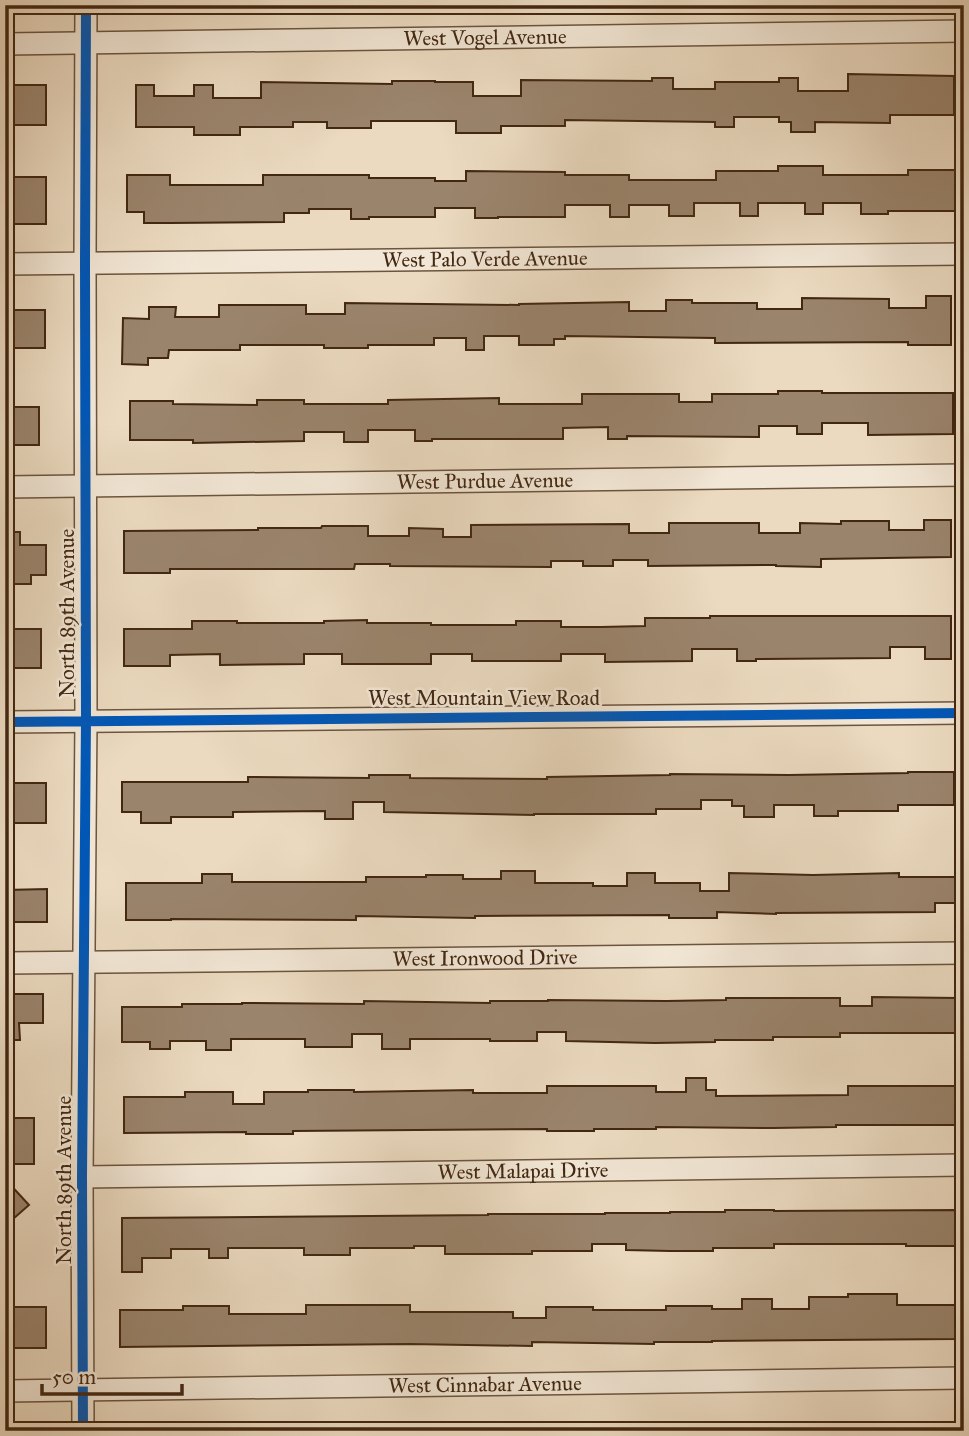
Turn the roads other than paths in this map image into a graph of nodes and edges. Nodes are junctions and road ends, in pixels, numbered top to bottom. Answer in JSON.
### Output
{"nodes":[{"id":1,"x":86,"y":5,"type":"edge"},
{"id":2,"x":964,"y":31,"type":"edge"},
{"id":3,"x":86,"y":43,"type":"junction"},
{"id":4,"x":5,"y":44,"type":"edge"},
{"id":5,"x":964,"y":254,"type":"edge"},
{"id":6,"x":85,"y":263,"type":"junction"},
{"id":7,"x":5,"y":264,"type":"edge"},
{"id":8,"x":964,"y":475,"type":"edge"},
{"id":9,"x":5,"y":487,"type":"edge"},
{"id":10,"x":87,"y":487,"type":"junction"},
{"id":11,"x":964,"y":713,"type":"edge"},
{"id":12,"x":86,"y":720,"type":"junction"},
{"id":13,"x":5,"y":722,"type":"edge"},
{"id":14,"x":964,"y":953,"type":"edge"},
{"id":15,"x":84,"y":962,"type":"junction"},
{"id":16,"x":5,"y":963,"type":"edge"},
{"id":17,"x":964,"y":1165,"type":"edge"},
{"id":18,"x":82,"y":1177,"type":"junction"},
{"id":19,"x":964,"y":1378,"type":"edge"},
{"id":20,"x":83,"y":1390,"type":"junction"},
{"id":21,"x":5,"y":1391,"type":"edge"},
{"id":22,"x":83,"y":1431,"type":"edge"}],
"edges":[{"from":1,"to":3,"type":"street","name":"North 89th Avenue"},
{"from":2,"to":3,"type":"street","name":"West Vogel Avenue"},
{"from":3,"to":4,"type":"street","name":"West Vogel Avenue"},
{"from":3,"to":6,"type":"street","name":"North 89th Avenue"},
{"from":5,"to":6,"type":"street","name":"West Palo Verde Avenue"},
{"from":6,"to":7,"type":"street","name":"West Palo Verde Avenue"},
{"from":6,"to":10,"type":"street","name":"North 89th Avenue"},
{"from":8,"to":10,"type":"street","name":"West Purdue Avenue"},
{"from":9,"to":10,"type":"street","name":"West Purdue Avenue"},
{"from":10,"to":12,"type":"street","name":"North 89th Avenue"},
{"from":11,"to":12,"type":"street","name":"West Mountain View Road"},
{"from":12,"to":13,"type":"street","name":"West Mountain View Road"},
{"from":12,"to":15,"type":"street","name":"North 89th Avenue"},
{"from":14,"to":15,"type":"street","name":"West Ironwood Drive"},
{"from":15,"to":16,"type":"street","name":"West Ironwood Drive"},
{"from":15,"to":18,"type":"street","name":"North 89th Avenue"},
{"from":17,"to":18,"type":"street","name":"West Malapai Drive"},
{"from":18,"to":20,"type":"street","name":"North 89th Avenue"},
{"from":19,"to":20,"type":"street","name":"West Cinnabar Avenue"},
{"from":20,"to":21,"type":"street","name":"West Cinnabar Avenue"},
{"from":20,"to":22,"type":"street","name":"North 89th Avenue"}]}
